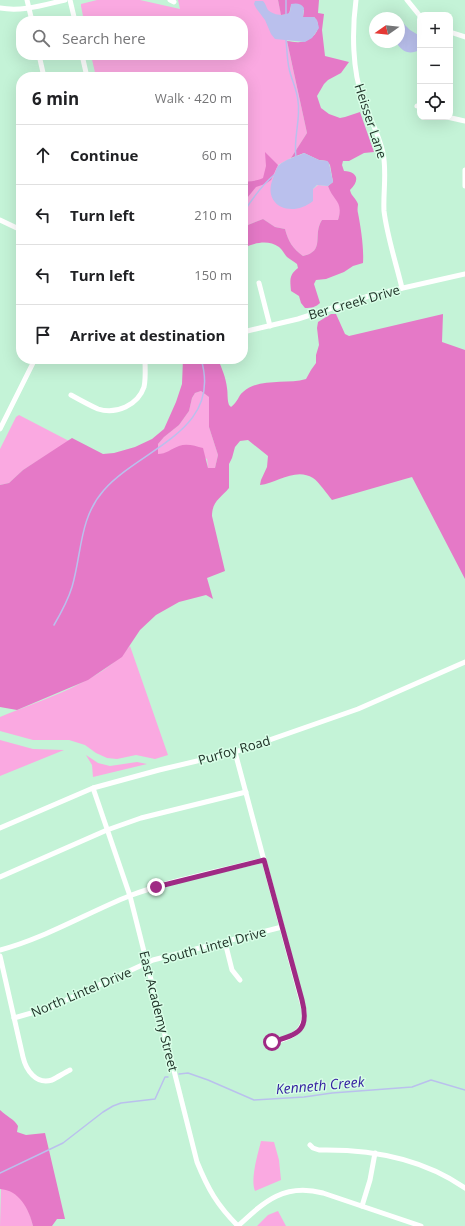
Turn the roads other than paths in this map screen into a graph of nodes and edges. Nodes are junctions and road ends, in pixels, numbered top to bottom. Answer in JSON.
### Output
{"nodes":[{"id":1,"x":27,"y":0,"type":"edge"},
{"id":2,"x":65,"y":0,"type":"edge"},
{"id":3,"x":70,"y":0,"type":"edge"},
{"id":4,"x":356,"y":0,"type":"edge"},
{"id":5,"x":407,"y":0,"type":"edge"},
{"id":6,"x":0,"y":8,"type":"edge"},
{"id":7,"x":30,"y":8,"type":"junction"},
{"id":8,"x":417,"y":14,"type":"edge"},
{"id":9,"x":31,"y":16,"type":"edge"},
{"id":10,"x":74,"y":16,"type":"edge"},
{"id":11,"x":453,"y":33,"type":"edge"},
{"id":12,"x":465,"y":37,"type":"edge"},
{"id":13,"x":40,"y":60,"type":"edge"},
{"id":14,"x":83,"y":60,"type":"edge"},
{"id":15,"x":43,"y":72,"type":"edge"},
{"id":16,"x":86,"y":72,"type":"edge"},
{"id":17,"x":453,"y":118,"type":"edge"},
{"id":18,"x":465,"y":121,"type":"edge"},
{"id":19,"x":465,"y":170,"type":"edge"},
{"id":20,"x":465,"y":186,"type":"edge"},
{"id":21,"x":0,"y":220,"type":"edge"},
{"id":22,"x":16,"y":228,"type":"edge"},
{"id":23,"x":465,"y":274,"type":"edge"},
{"id":24,"x":259,"y":283,"type":"dead end"},
{"id":25,"x":402,"y":288,"type":"junction"},
{"id":26,"x":270,"y":326,"type":"junction"},
{"id":27,"x":248,"y":331,"type":"edge"},
{"id":28,"x":32,"y":364,"type":"edge"},
{"id":29,"x":145,"y":364,"type":"edge"},
{"id":30,"x":71,"y":395,"type":"dead end"},
{"id":31,"x":0,"y":429,"type":"edge"},
{"id":32,"x":465,"y":662,"type":"edge"},
{"id":33,"x":236,"y":752,"type":"junction"},
{"id":34,"x":93,"y":788,"type":"junction"},
{"id":35,"x":246,"y":792,"type":"junction"},
{"id":36,"x":0,"y":828,"type":"edge"},
{"id":37,"x":107,"y":830,"type":"junction"},
{"id":38,"x":264,"y":860,"type":"junction"},
{"id":39,"x":0,"y":877,"type":"edge"},
{"id":40,"x":130,"y":896,"type":"junction"},
{"id":41,"x":282,"y":927,"type":"junction"},
{"id":42,"x":225,"y":942,"type":"junction"},
{"id":43,"x":0,"y":950,"type":"edge"},
{"id":44,"x":0,"y":956,"type":"edge"},
{"id":45,"x":147,"y":963,"type":"junction"},
{"id":46,"x":240,"y":980,"type":"dead end"},
{"id":47,"x":14,"y":1018,"type":"junction"},
{"id":48,"x":272,"y":1042,"type":"dead end"},
{"id":49,"x":70,"y":1070,"type":"dead end"},
{"id":50,"x":310,"y":1145,"type":"dead end"},
{"id":51,"x":375,"y":1153,"type":"junction"},
{"id":52,"x":465,"y":1188,"type":"edge"},
{"id":53,"x":362,"y":1206,"type":"junction"},
{"id":54,"x":238,"y":1226,"type":"edge"},
{"id":55,"x":421,"y":1226,"type":"edge"}],
"edges":[{"from":1,"to":7,"type":"street"},
{"from":2,"to":7,"type":"street"},
{"from":3,"to":10,"type":"street"},
{"from":4,"to":25,"type":"street","name":"Heisser Lane"},
{"from":5,"to":8,"type":"street"},
{"from":6,"to":7,"type":"street"},
{"from":7,"to":9,"type":"street"},
{"from":11,"to":12,"type":"street"},
{"from":13,"to":15,"type":"street"},
{"from":14,"to":16,"type":"street"},
{"from":17,"to":18,"type":"street"},
{"from":19,"to":20,"type":"street"},
{"from":21,"to":22,"type":"street"},
{"from":23,"to":25,"type":"street","name":"Ber Creek Drive"},
{"from":24,"to":26,"type":"street"},
{"from":25,"to":26,"type":"street","name":"Ber Creek Drive"},
{"from":26,"to":27,"type":"street","name":"Ber Creek Drive"},
{"from":28,"to":31,"type":"street"},
{"from":29,"to":30,"type":"street"},
{"from":32,"to":33,"type":"street","name":"Purfoy Road"},
{"from":33,"to":34,"type":"street","name":"Purfoy Road"},
{"from":33,"to":35,"type":"street"},
{"from":34,"to":36,"type":"street","name":"Purfoy Road"},
{"from":34,"to":37,"type":"street","name":"East Academy Street"},
{"from":35,"to":37,"type":"street"},
{"from":35,"to":38,"type":"street"},
{"from":37,"to":39,"type":"street"},
{"from":37,"to":40,"type":"street","name":"East Academy Street"},
{"from":38,"to":40,"type":"street"},
{"from":38,"to":41,"type":"street"},
{"from":40,"to":43,"type":"street"},
{"from":40,"to":45,"type":"street","name":"East Academy Street"},
{"from":41,"to":42,"type":"street","name":"South Lintel Drive"},
{"from":41,"to":48,"type":"street"},
{"from":42,"to":45,"type":"street","name":"South Lintel Drive"},
{"from":42,"to":46,"type":"street"},
{"from":44,"to":47,"type":"street"},
{"from":45,"to":47,"type":"street","name":"North Lintel Drive"},
{"from":45,"to":54,"type":"street","name":"East Academy Street"},
{"from":47,"to":49,"type":"street"},
{"from":50,"to":51,"type":"street"},
{"from":51,"to":52,"type":"street"},
{"from":51,"to":53,"type":"street"},
{"from":53,"to":54,"type":"street"},
{"from":53,"to":55,"type":"street"}]}
